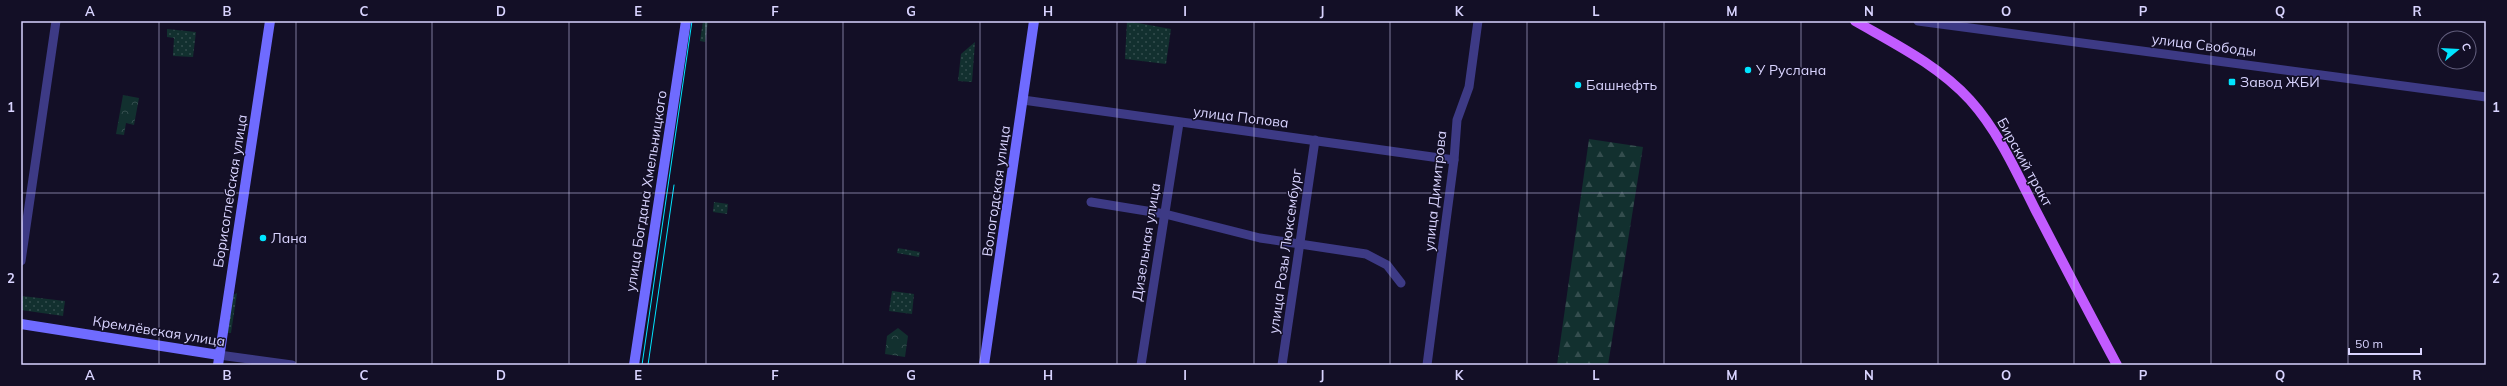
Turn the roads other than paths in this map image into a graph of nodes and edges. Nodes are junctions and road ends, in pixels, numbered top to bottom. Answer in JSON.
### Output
{"nodes":[{"id":1,"x":56,"y":21,"type":"edge"},
{"id":2,"x":270,"y":21,"type":"edge"},
{"id":3,"x":686,"y":21,"type":"edge"},
{"id":4,"x":1034,"y":21,"type":"edge"},
{"id":5,"x":1478,"y":21,"type":"edge"},
{"id":6,"x":1855,"y":21,"type":"edge"},
{"id":7,"x":1918,"y":21,"type":"edge"},
{"id":8,"x":2486,"y":97,"type":"edge"},
{"id":9,"x":1023,"y":100,"type":"junction"},
{"id":10,"x":1179,"y":123,"type":"junction"},
{"id":11,"x":1315,"y":140,"type":"junction"},
{"id":12,"x":1454,"y":160,"type":"junction"},
{"id":13,"x":1091,"y":202,"type":"dead end"},
{"id":14,"x":1165,"y":214,"type":"junction"},
{"id":15,"x":1300,"y":243,"type":"junction"},
{"id":16,"x":21,"y":261,"type":"edge"},
{"id":17,"x":1401,"y":283,"type":"dead end"},
{"id":18,"x":21,"y":324,"type":"edge"},
{"id":19,"x":219,"y":360,"type":"edge"},
{"id":20,"x":292,"y":365,"type":"edge"},
{"id":21,"x":634,"y":365,"type":"edge"},
{"id":22,"x":984,"y":365,"type":"edge"},
{"id":23,"x":1141,"y":365,"type":"edge"},
{"id":24,"x":1282,"y":365,"type":"edge"},
{"id":25,"x":1427,"y":365,"type":"edge"},
{"id":26,"x":2116,"y":365,"type":"edge"}],
"edges":[{"from":1,"to":16,"type":"street"},
{"from":2,"to":19,"type":"main road","name":"Борисоглебская улица"},
{"from":3,"to":21,"type":"main road","name":"улица Богдана Хмельницкого"},
{"from":4,"to":9,"type":"main road","name":"Вологодская улица"},
{"from":5,"to":12,"type":"street","name":"улица Димитрова"},
{"from":6,"to":26,"type":"main road","name":"Бирский тракт"},
{"from":7,"to":8,"type":"street","name":"улица Свободы"},
{"from":9,"to":10,"type":"street","name":"улица Попова"},
{"from":9,"to":22,"type":"main road","name":"Вологодская улица"},
{"from":10,"to":11,"type":"street","name":"улица Попова"},
{"from":10,"to":14,"type":"street","name":"Дизельная улица"},
{"from":11,"to":12,"type":"street","name":"улица Попова"},
{"from":11,"to":15,"type":"street","name":"улица Розы Люксембург"},
{"from":12,"to":25,"type":"street","name":"улица Димитрова"},
{"from":13,"to":14,"type":"street"},
{"from":14,"to":15,"type":"street"},
{"from":14,"to":23,"type":"street","name":"Дизельная улица"},
{"from":15,"to":17,"type":"street"},
{"from":15,"to":24,"type":"street","name":"улица Розы Люксембург"},
{"from":18,"to":19,"type":"main road","name":"Кремлёвская улица"},
{"from":19,"to":20,"type":"street","name":"Кремлёвская улица"}]}
